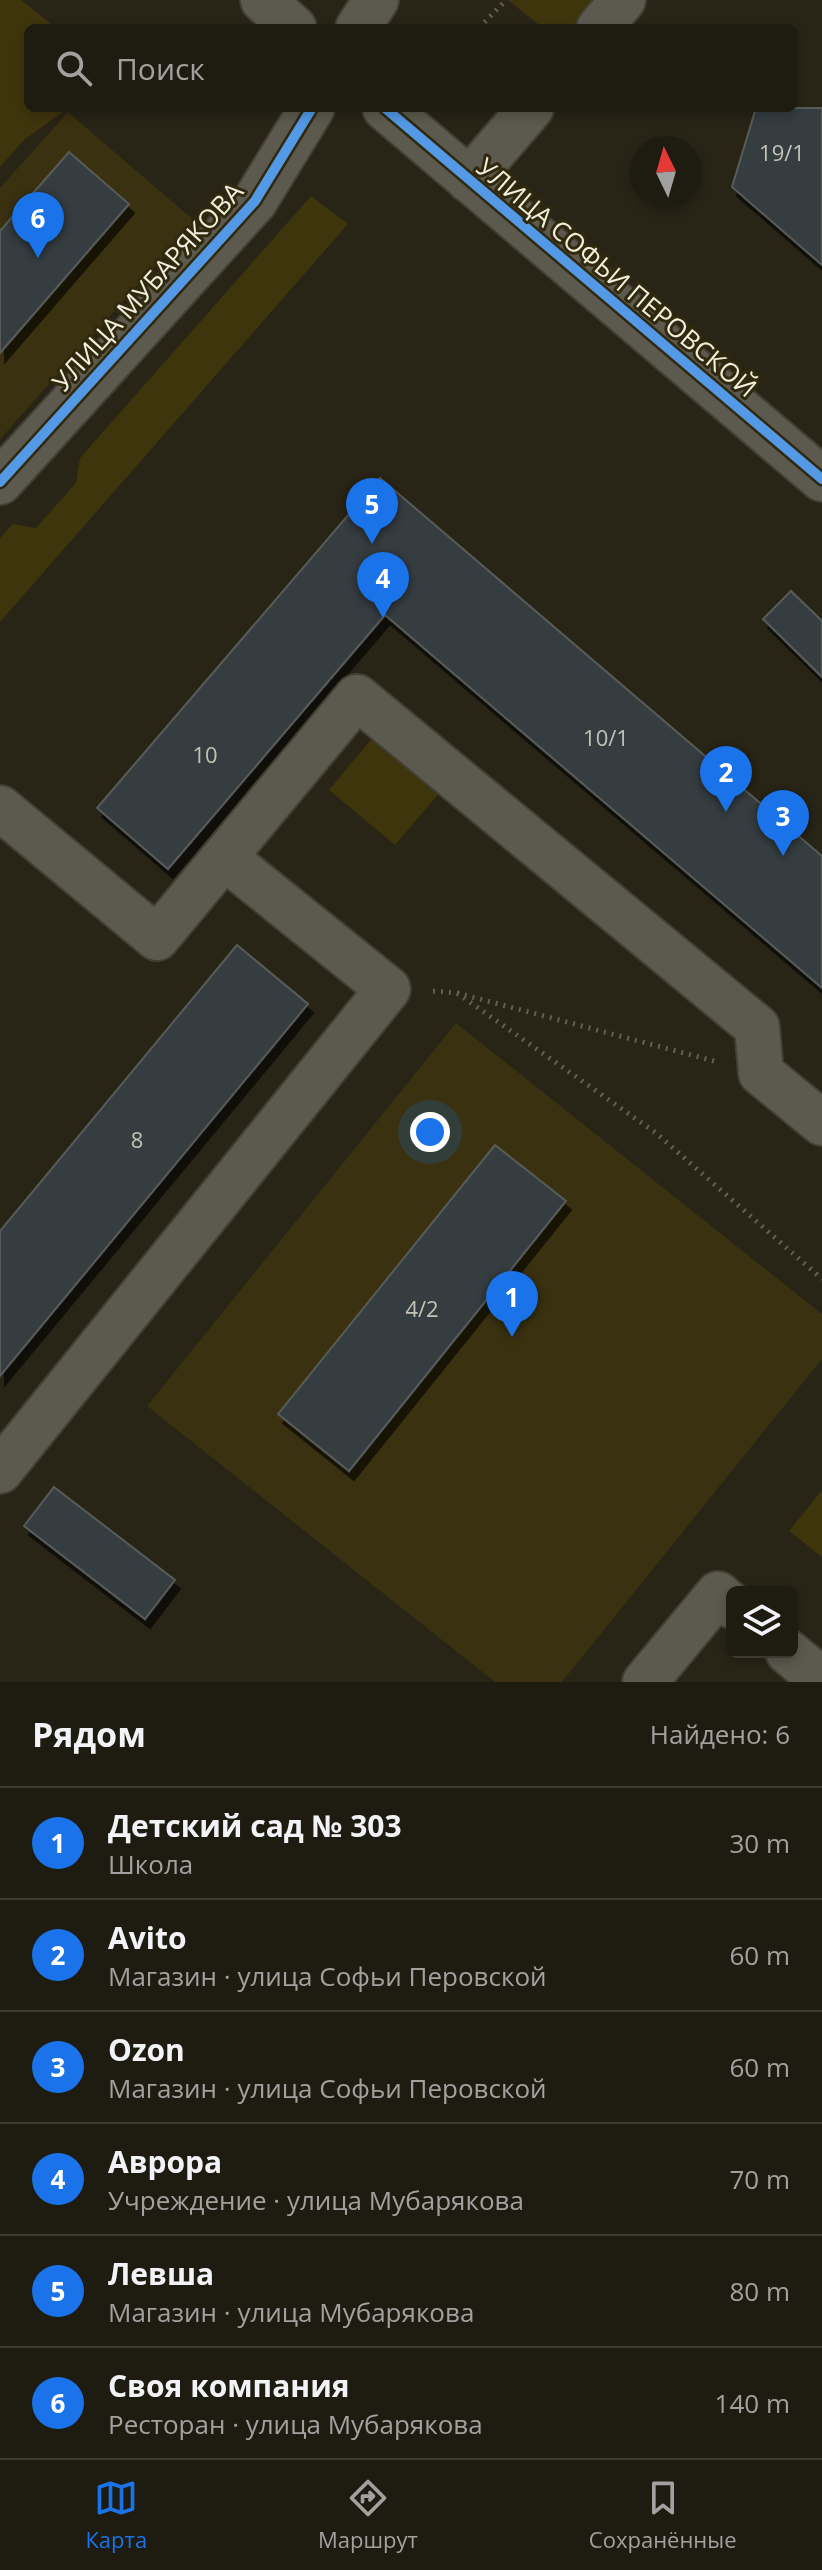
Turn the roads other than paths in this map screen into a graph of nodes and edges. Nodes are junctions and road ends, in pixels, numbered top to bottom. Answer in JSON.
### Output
{"nodes":[{"id":1,"x":263,"y":0,"type":"edge"},
{"id":2,"x":376,"y":0,"type":"edge"},
{"id":3,"x":623,"y":0,"type":"edge"},
{"id":4,"x":290,"y":24,"type":"edge"},
{"id":5,"x":361,"y":24,"type":"edge"},
{"id":6,"x":602,"y":24,"type":"edge"},
{"id":7,"x":310,"y":112,"type":"edge"},
{"id":8,"x":390,"y":112,"type":"edge"},
{"id":9,"x":528,"y":112,"type":"edge"},
{"id":10,"x":469,"y":180,"type":"junction"},
{"id":11,"x":822,"y":479,"type":"edge"},
{"id":12,"x":0,"y":482,"type":"edge"},
{"id":13,"x":0,"y":808,"type":"edge"},
{"id":14,"x":224,"y":857,"type":"junction"},
{"id":15,"x":822,"y":1123,"type":"edge"},
{"id":16,"x":0,"y":1471,"type":"edge"},
{"id":17,"x":726,"y":1601,"type":"edge"},
{"id":18,"x":795,"y":1658,"type":"edge"},
{"id":19,"x":822,"y":1680,"type":"edge"},
{"id":20,"x":645,"y":1682,"type":"edge"}],
"edges":[{"from":1,"to":4,"type":"street"},
{"from":2,"to":5,"type":"street"},
{"from":3,"to":6,"type":"street"},
{"from":7,"to":12,"type":"street","name":"УЛИЦА МУБАРЯКОВА"},
{"from":8,"to":10,"type":"street","name":"УЛИЦА СОФЬИ ПЕРОВСКОЙ"},
{"from":9,"to":10,"type":"street"},
{"from":10,"to":11,"type":"street","name":"УЛИЦА СОФЬИ ПЕРОВСКОЙ"},
{"from":13,"to":14,"type":"street"},
{"from":14,"to":15,"type":"street"},
{"from":14,"to":16,"type":"street"},
{"from":17,"to":20,"type":"street"},
{"from":18,"to":19,"type":"street"}]}
